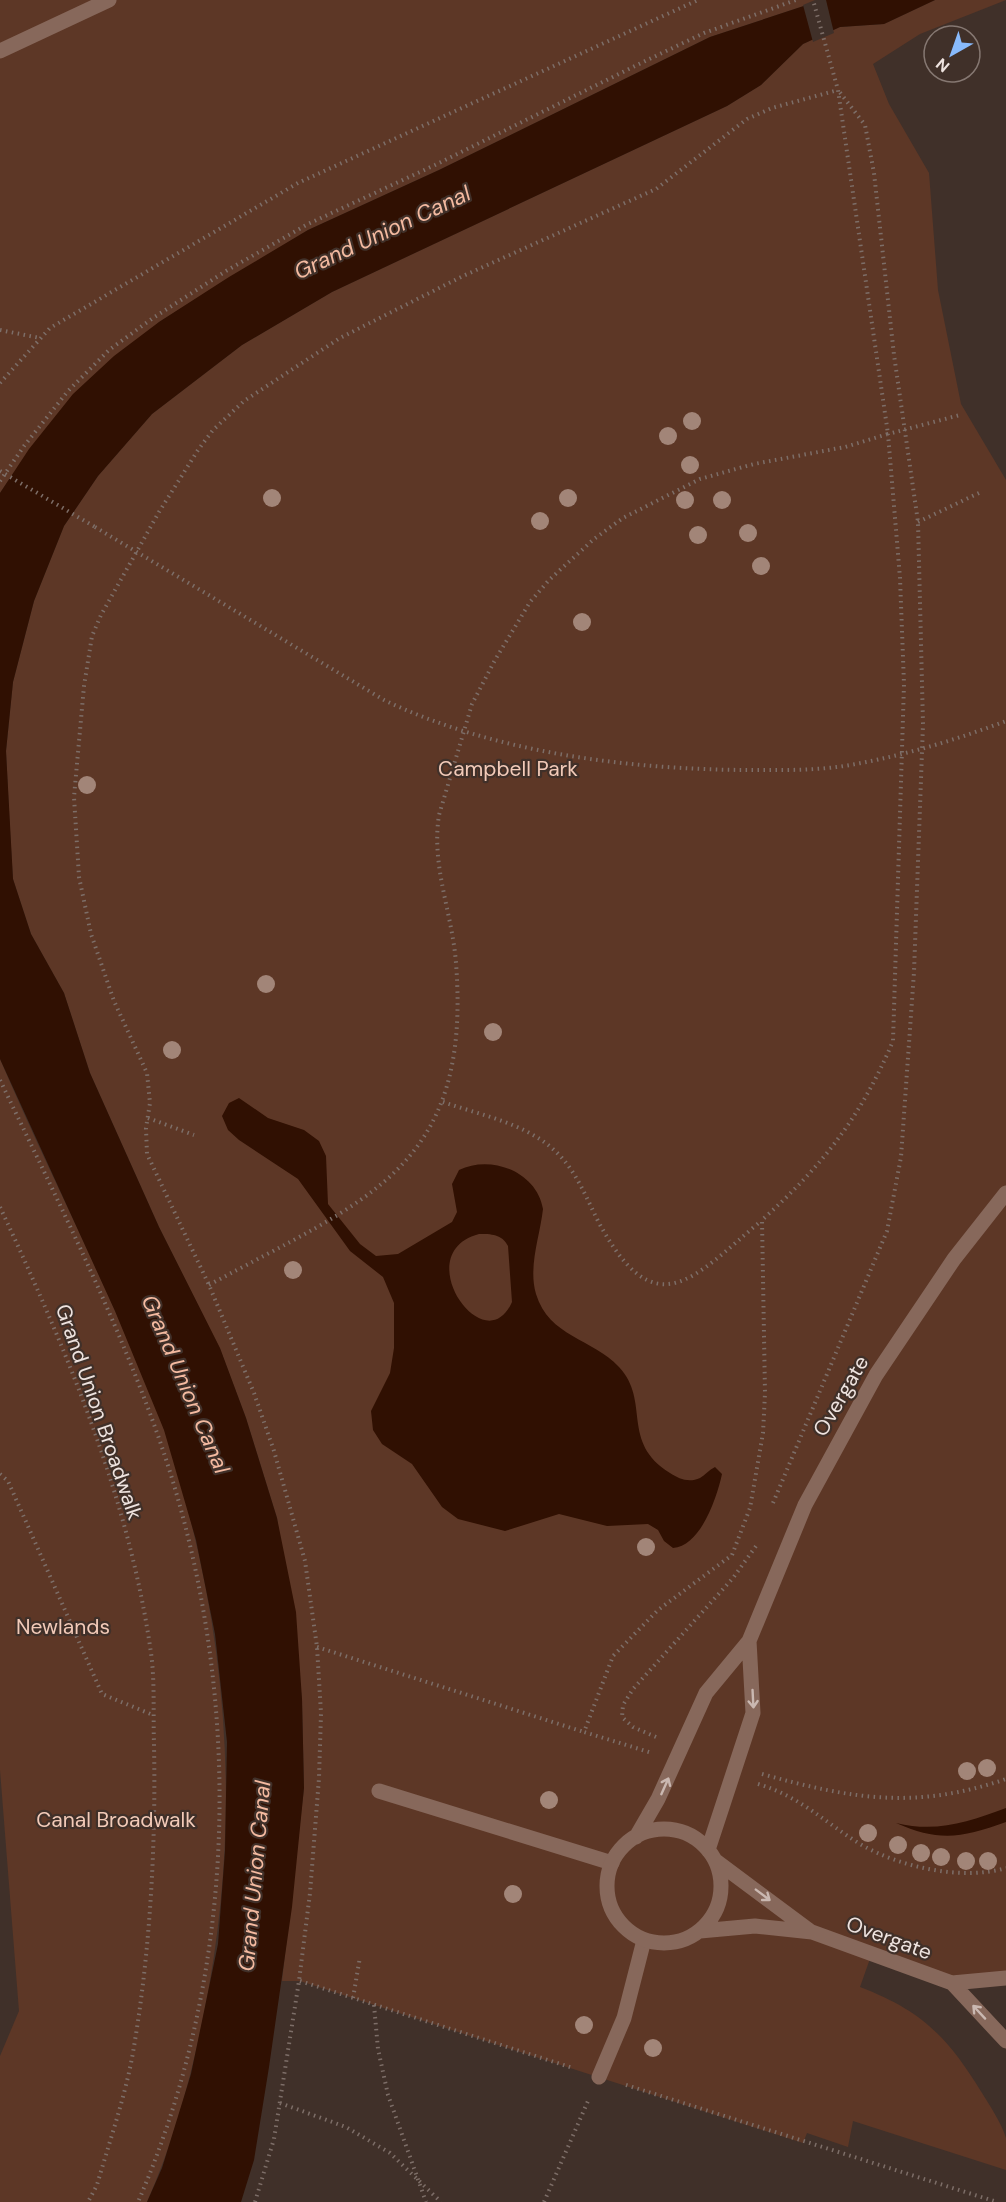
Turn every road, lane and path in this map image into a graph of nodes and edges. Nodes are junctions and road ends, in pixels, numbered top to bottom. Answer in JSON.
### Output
{"nodes":[{"id":1,"x":109,"y":0,"type":"edge"},
{"id":2,"x":698,"y":0,"type":"edge"},
{"id":3,"x":796,"y":0,"type":"edge"},
{"id":4,"x":813,"y":0,"type":"edge"},
{"id":5,"x":0,"y":51,"type":"edge"},
{"id":6,"x":838,"y":90,"type":"junction"},
{"id":7,"x":0,"y":330,"type":"edge"},
{"id":8,"x":40,"y":338,"type":"junction"},
{"id":9,"x":0,"y":383,"type":"edge"},
{"id":10,"x":960,"y":415,"type":"dead end"},
{"id":11,"x":904,"y":430,"type":"junction"},
{"id":12,"x":888,"y":434,"type":"junction"},
{"id":13,"x":0,"y":471,"type":"edge"},
{"id":14,"x":0,"y":481,"type":"edge"},
{"id":15,"x":981,"y":492,"type":"dead end"},
{"id":16,"x":918,"y":522,"type":"junction"},
{"id":17,"x":137,"y":552,"type":"junction"},
{"id":18,"x":1006,"y":722,"type":"edge"},
{"id":19,"x":465,"y":730,"type":"junction"},
{"id":20,"x":922,"y":748,"type":"junction"},
{"id":21,"x":902,"y":754,"type":"junction"},
{"id":22,"x":0,"y":1080,"type":"edge"},
{"id":23,"x":443,"y":1102,"type":"junction"},
{"id":24,"x":148,"y":1118,"type":"junction"},
{"id":25,"x":194,"y":1135,"type":"dead end"},
{"id":26,"x":1006,"y":1193,"type":"edge"},
{"id":27,"x":0,"y":1207,"type":"edge"},
{"id":28,"x":762,"y":1220,"type":"junction"},
{"id":29,"x":209,"y":1285,"type":"junction"},
{"id":30,"x":0,"y":1474,"type":"edge"},
{"id":31,"x":768,"y":1514,"type":"dead end"},
{"id":32,"x":760,"y":1535,"type":"dead end"},
{"id":33,"x":749,"y":1641,"type":"junction"},
{"id":34,"x":317,"y":1647,"type":"junction"},
{"id":35,"x":153,"y":1715,"type":"junction"},
{"id":36,"x":584,"y":1732,"type":"junction"},
{"id":37,"x":680,"y":1753,"type":"junction"},
{"id":38,"x":735,"y":1771,"type":"junction"},
{"id":39,"x":1006,"y":1779,"type":"edge"},
{"id":40,"x":379,"y":1791,"type":"dead end"},
{"id":41,"x":636,"y":1837,"type":"junction"},
{"id":42,"x":712,"y":1855,"type":"junction"},
{"id":43,"x":612,"y":1863,"type":"junction"},
{"id":44,"x":1006,"y":1868,"type":"edge"},
{"id":45,"x":700,"y":1930,"type":"junction"},
{"id":46,"x":812,"y":1932,"type":"junction"},
{"id":47,"x":644,"y":1940,"type":"junction"},
{"id":48,"x":360,"y":1957,"type":"dead end"},
{"id":49,"x":1006,"y":1978,"type":"edge"},
{"id":50,"x":299,"y":1981,"type":"junction"},
{"id":51,"x":952,"y":1983,"type":"junction"},
{"id":52,"x":352,"y":1998,"type":"junction"},
{"id":53,"x":374,"y":2005,"type":"junction"},
{"id":54,"x":1006,"y":2041,"type":"edge"},
{"id":55,"x":599,"y":2077,"type":"junction"},
{"id":56,"x":280,"y":2103,"type":"junction"},
{"id":57,"x":421,"y":2183,"type":"junction"},
{"id":58,"x":88,"y":2202,"type":"edge"},
{"id":59,"x":138,"y":2202,"type":"edge"},
{"id":60,"x":255,"y":2202,"type":"edge"},
{"id":61,"x":426,"y":2202,"type":"edge"},
{"id":62,"x":441,"y":2202,"type":"edge"},
{"id":63,"x":544,"y":2202,"type":"edge"},
{"id":64,"x":997,"y":2202,"type":"edge"}],
"edges":[{"from":1,"to":5,"type":"street"},
{"from":2,"to":8,"type":"path"},
{"from":3,"to":14,"type":"path"},
{"from":4,"to":6,"type":"path"},
{"from":6,"to":11,"type":"path"},
{"from":6,"to":12,"type":"path"},
{"from":6,"to":17,"type":"path"},
{"from":7,"to":8,"type":"path"},
{"from":8,"to":9,"type":"path"},
{"from":10,"to":11,"type":"path"},
{"from":11,"to":12,"type":"path"},
{"from":11,"to":16,"type":"path"},
{"from":12,"to":19,"type":"path"},
{"from":12,"to":21,"type":"path"},
{"from":13,"to":17,"type":"path","bridge":true},
{"from":15,"to":16,"type":"path"},
{"from":16,"to":20,"type":"path"},
{"from":17,"to":19,"type":"path"},
{"from":17,"to":24,"type":"path"},
{"from":18,"to":20,"type":"path"},
{"from":19,"to":21,"type":"path"},
{"from":19,"to":23,"type":"path"},
{"from":20,"to":21,"type":"path"},
{"from":20,"to":31,"type":"path"},
{"from":21,"to":28,"type":"path"},
{"from":22,"to":59,"type":"path"},
{"from":23,"to":28,"type":"path"},
{"from":23,"to":29,"type":"path"},
{"from":24,"to":25,"type":"path"},
{"from":24,"to":29,"type":"path"},
{"from":26,"to":33,"type":"street","name":"Overgate"},
{"from":27,"to":35,"type":"path","name":"Grand Union Broadwalk"},
{"from":28,"to":36,"type":"path"},
{"from":29,"to":34,"type":"path"},
{"from":30,"to":35,"type":"path"},
{"from":32,"to":37,"type":"path"},
{"from":33,"to":37,"type":"street","name":"Overgate"},
{"from":33,"to":38,"type":"street","name":"Overgate","one_way":true},
{"from":34,"to":36,"type":"path"},
{"from":34,"to":50,"type":"path"},
{"from":35,"to":58,"type":"path","name":"Grand Union Broadwalk"},
{"from":36,"to":37,"type":"path"},
{"from":41,"to":37,"type":"street","name":"Overgate","one_way":true},
{"from":38,"to":39,"type":"path"},
{"from":38,"to":42,"type":"street","name":"Overgate"},
{"from":38,"to":44,"type":"path"},
{"from":40,"to":43,"type":"street"},
{"from":41,"to":42,"type":"street"},
{"from":41,"to":43,"type":"street"},
{"from":42,"to":45,"type":"street"},
{"from":42,"to":46,"type":"street","name":"Overgate","one_way":true},
{"from":43,"to":47,"type":"street"},
{"from":45,"to":46,"type":"street","name":"Overgate"},
{"from":45,"to":47,"type":"street"},
{"from":46,"to":51,"type":"street","name":"Overgate"},
{"from":47,"to":55,"type":"street"},
{"from":48,"to":52,"type":"path"},
{"from":49,"to":51,"type":"street","name":"Overgate"},
{"from":50,"to":52,"type":"path"},
{"from":50,"to":56,"type":"path"},
{"from":54,"to":51,"type":"street","name":"Overgate","one_way":true},
{"from":52,"to":53,"type":"path"},
{"from":53,"to":55,"type":"path"},
{"from":53,"to":57,"type":"path"},
{"from":55,"to":63,"type":"path"},
{"from":55,"to":64,"type":"path"},
{"from":56,"to":57,"type":"path"},
{"from":56,"to":60,"type":"path"},
{"from":57,"to":61,"type":"path"},
{"from":57,"to":62,"type":"path"}]}
